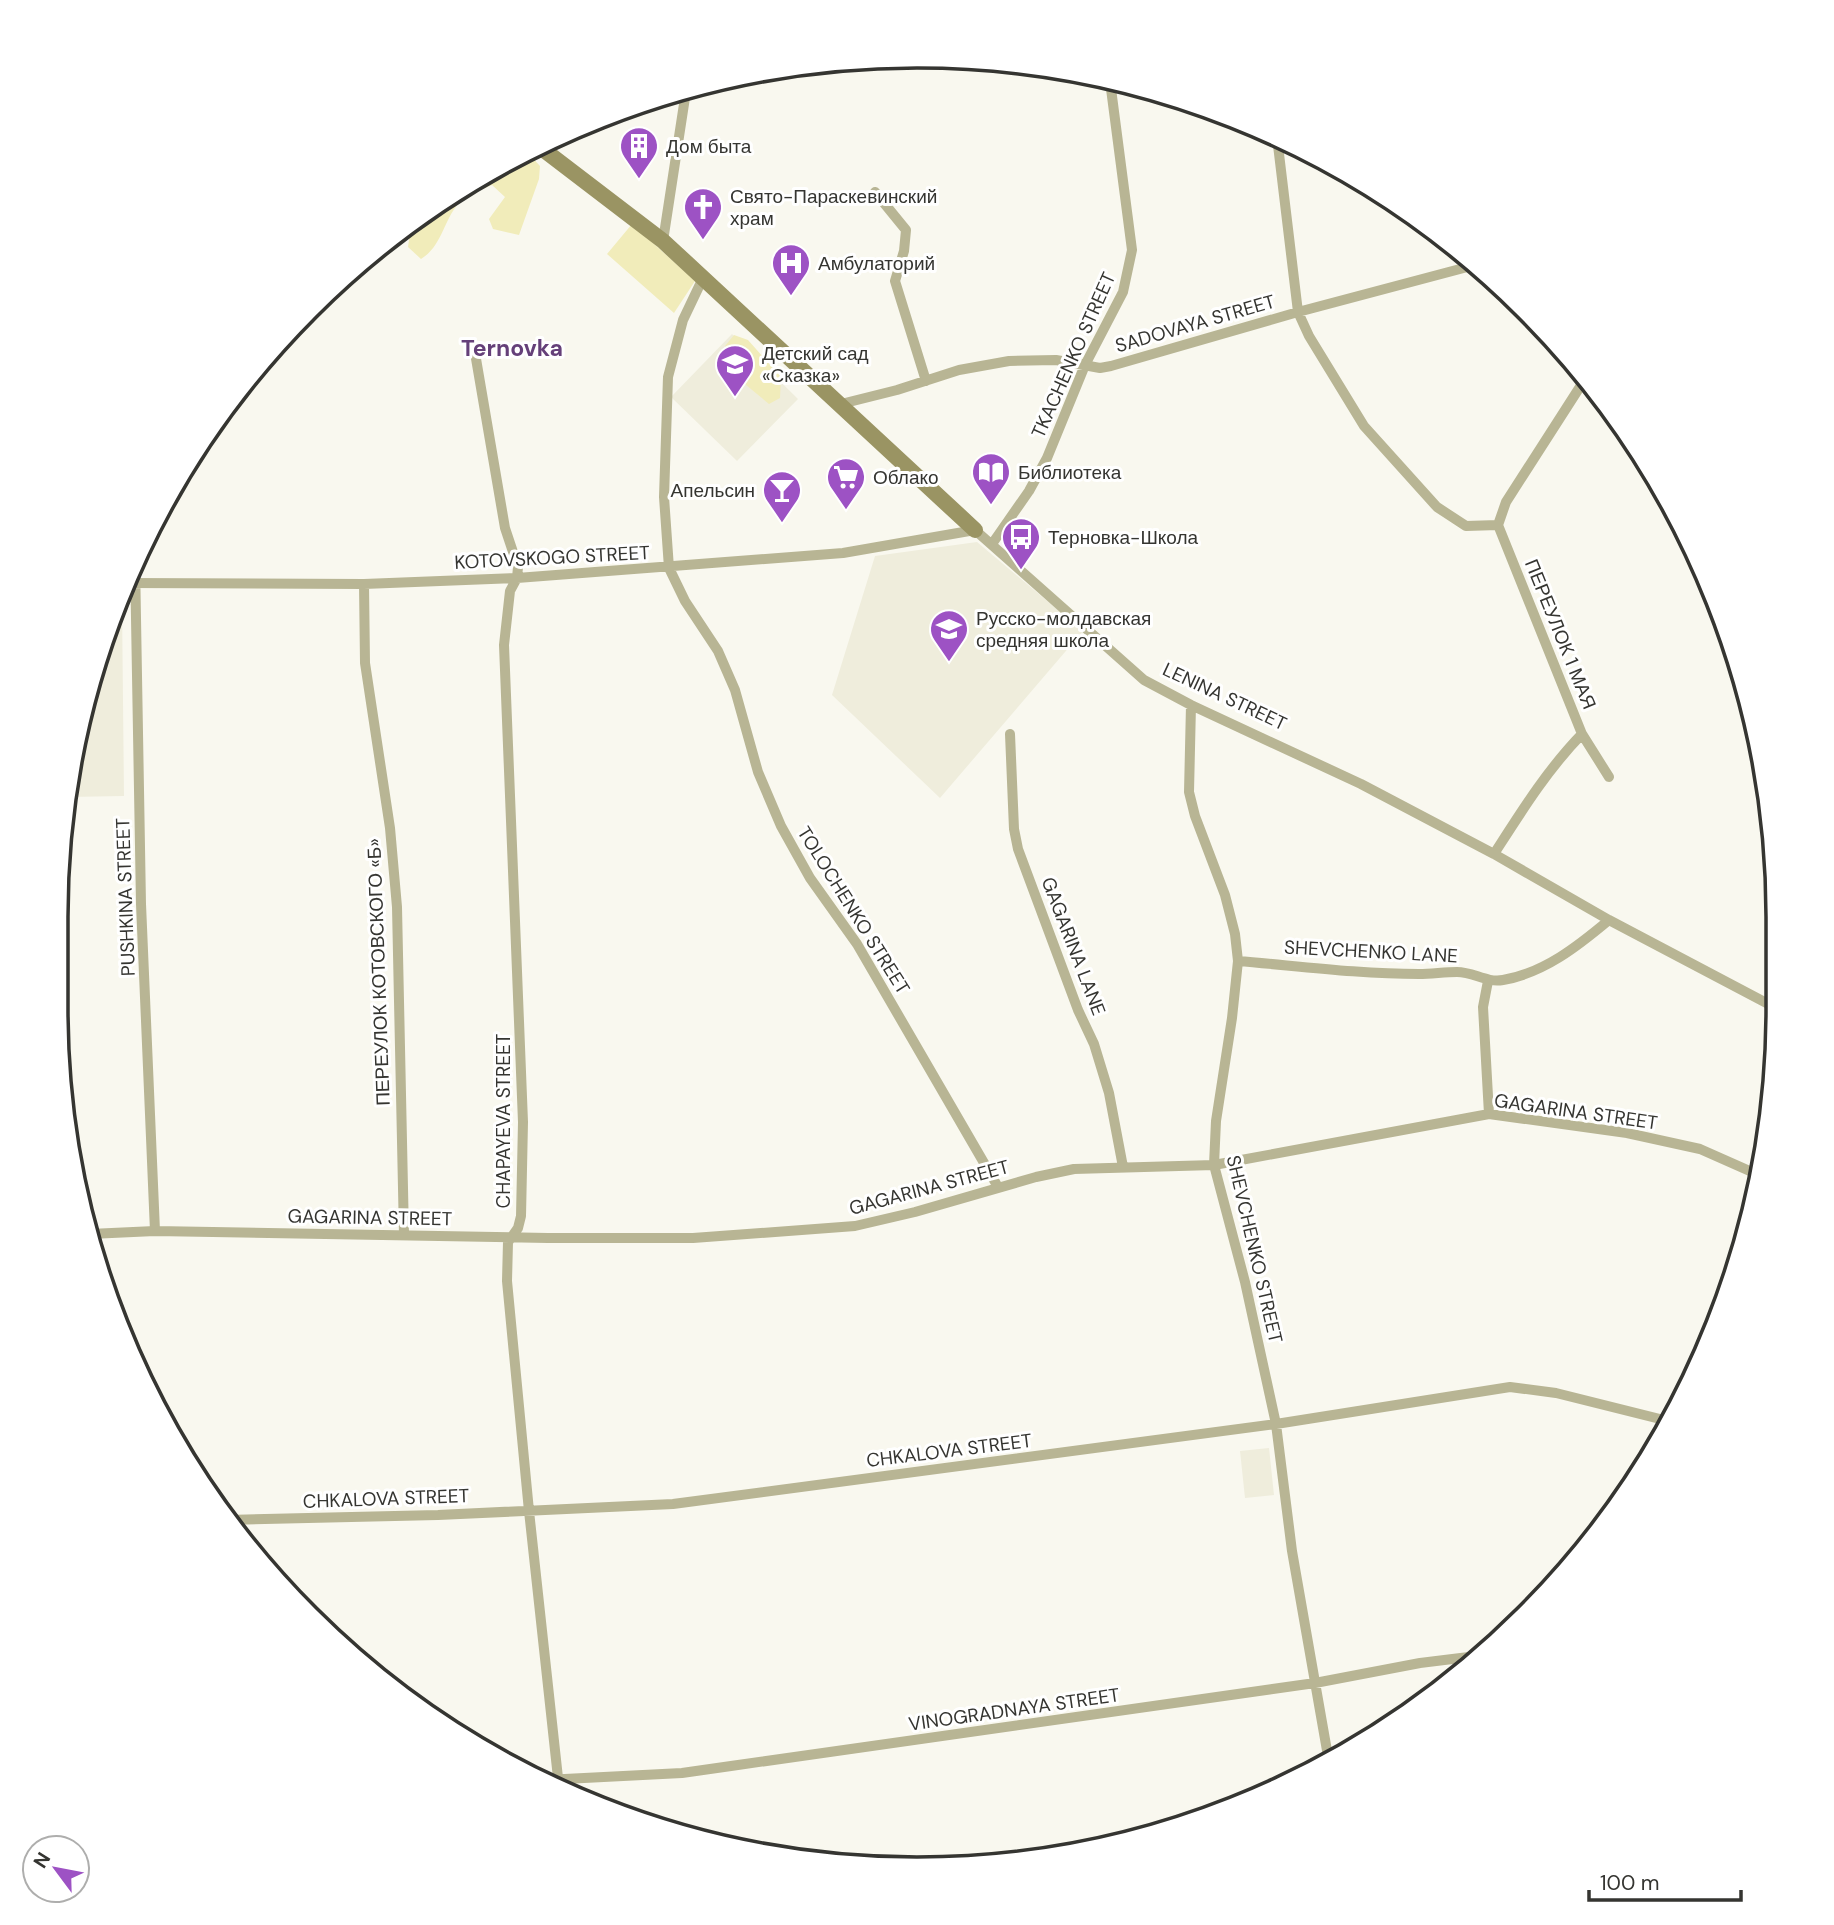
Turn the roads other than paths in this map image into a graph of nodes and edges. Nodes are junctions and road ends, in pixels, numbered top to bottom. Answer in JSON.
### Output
{"nodes":[{"id":1,"x":1111,"y":91,"type":"edge"},
{"id":2,"x":685,"y":101,"type":"edge"},
{"id":3,"x":1279,"y":150,"type":"edge"},
{"id":4,"x":548,"y":153,"type":"edge"},
{"id":5,"x":875,"y":192,"type":"dead end"},
{"id":6,"x":663,"y":241,"type":"junction"},
{"id":7,"x":1464,"y":268,"type":"edge"},
{"id":8,"x":703,"y":278,"type":"junction"},
{"id":9,"x":1298,"y":312,"type":"junction"},
{"id":10,"x":474,"y":347,"type":"dead end"},
{"id":11,"x":1085,"y":365,"type":"junction"},
{"id":12,"x":926,"y":381,"type":"junction"},
{"id":13,"x":1580,"y":387,"type":"edge"},
{"id":14,"x":841,"y":404,"type":"junction"},
{"id":15,"x":1499,"y":525,"type":"junction"},
{"id":16,"x":975,"y":530,"type":"junction"},
{"id":17,"x":992,"y":544,"type":"junction"},
{"id":18,"x":669,"y":568,"type":"junction"},
{"id":19,"x":517,"y":578,"type":"junction"},
{"id":20,"x":137,"y":583,"type":"edge"},
{"id":21,"x":364,"y":584,"type":"junction"},
{"id":22,"x":132,"y":594,"type":"edge"},
{"id":23,"x":1191,"y":705,"type":"junction"},
{"id":24,"x":1010,"y":734,"type":"dead end"},
{"id":25,"x":1582,"y":734,"type":"junction"},
{"id":26,"x":1609,"y":778,"type":"dead end"},
{"id":27,"x":1494,"y":854,"type":"junction"},
{"id":28,"x":1609,"y":920,"type":"junction"},
{"id":29,"x":1238,"y":961,"type":"junction"},
{"id":30,"x":1488,"y":981,"type":"junction"},
{"id":31,"x":1766,"y":1003,"type":"edge"},
{"id":32,"x":1489,"y":1114,"type":"junction"},
{"id":33,"x":1214,"y":1165,"type":"junction"},
{"id":34,"x":1123,"y":1167,"type":"junction"},
{"id":35,"x":1750,"y":1171,"type":"edge"},
{"id":36,"x":998,"y":1187,"type":"junction"},
{"id":37,"x":155,"y":1231,"type":"junction"},
{"id":38,"x":99,"y":1234,"type":"edge"},
{"id":39,"x":404,"y":1235,"type":"junction"},
{"id":40,"x":512,"y":1236,"type":"junction"},
{"id":41,"x":1659,"y":1419,"type":"edge"},
{"id":42,"x":1276,"y":1424,"type":"junction"},
{"id":43,"x":529,"y":1511,"type":"junction"},
{"id":44,"x":240,"y":1520,"type":"edge"},
{"id":45,"x":1463,"y":1658,"type":"edge"},
{"id":46,"x":1315,"y":1683,"type":"junction"},
{"id":47,"x":1327,"y":1750,"type":"edge"},
{"id":48,"x":558,"y":1776,"type":"edge"},
{"id":49,"x":570,"y":1782,"type":"edge"}],
"edges":[{"from":1,"to":11,"type":"street","name":"TKACHENKO STREET"},
{"from":2,"to":6,"type":"street"},
{"from":3,"to":9,"type":"street"},
{"from":4,"to":6,"type":"street","name":"LENINA STREET"},
{"from":5,"to":12,"type":"street"},
{"from":6,"to":8,"type":"street","name":"LENINA STREET"},
{"from":7,"to":9,"type":"street","name":"SADOVAYA STREET"},
{"from":8,"to":14,"type":"street","name":"LENINA STREET"},
{"from":8,"to":18,"type":"street","name":"TOLOCHENKO STREET"},
{"from":9,"to":11,"type":"street","name":"SADOVAYA STREET"},
{"from":9,"to":15,"type":"street"},
{"from":10,"to":19,"type":"street"},
{"from":11,"to":12,"type":"street","name":"SADOVAYA STREET"},
{"from":11,"to":17,"type":"street","name":"TKACHENKO STREET"},
{"from":12,"to":14,"type":"street","name":"SADOVAYA STREET"},
{"from":13,"to":15,"type":"street"},
{"from":14,"to":16,"type":"street","name":"LENINA STREET"},
{"from":15,"to":25,"type":"street","name":"ПЕРЕУЛОК 1 МАЯ"},
{"from":16,"to":17,"type":"street","name":"LENINA STREET"},
{"from":16,"to":18,"type":"street","name":"KOTOVSKOGO STREET"},
{"from":17,"to":23,"type":"street","name":"LENINA STREET"},
{"from":18,"to":19,"type":"street","name":"KOTOVSKOGO STREET"},
{"from":18,"to":36,"type":"street","name":"TOLOCHENKO STREET"},
{"from":19,"to":21,"type":"street","name":"KOTOVSKOGO STREET"},
{"from":19,"to":40,"type":"street","name":"CHAPAYEVA STREET"},
{"from":20,"to":21,"type":"street","name":"KOTOVSKOGO STREET"},
{"from":21,"to":39,"type":"street","name":"ПЕРЕУЛОК КОТОВСКОГО «Б»"},
{"from":22,"to":37,"type":"street","name":"PUSHKINA STREET"},
{"from":23,"to":27,"type":"street","name":"LENINA STREET"},
{"from":23,"to":29,"type":"street","name":"SHEVCHENKO STREET"},
{"from":24,"to":34,"type":"street","name":"GAGARINA LANE"},
{"from":25,"to":26,"type":"street"},
{"from":25,"to":27,"type":"street","name":"ПЕРЕУЛОК 1 МАЯ"},
{"from":27,"to":28,"type":"street","name":"LENINA STREET"},
{"from":28,"to":30,"type":"street","name":"SHEVCHENKO LANE"},
{"from":28,"to":31,"type":"street","name":"LENINA STREET"},
{"from":29,"to":30,"type":"street","name":"SHEVCHENKO LANE"},
{"from":29,"to":33,"type":"street","name":"SHEVCHENKO STREET"},
{"from":30,"to":32,"type":"street"},
{"from":32,"to":33,"type":"street","name":"GAGARINA STREET"},
{"from":32,"to":35,"type":"street","name":"GAGARINA STREET"},
{"from":33,"to":34,"type":"street","name":"GAGARINA STREET"},
{"from":33,"to":42,"type":"street","name":"SHEVCHENKO STREET"},
{"from":34,"to":36,"type":"street","name":"GAGARINA STREET"},
{"from":36,"to":40,"type":"street","name":"GAGARINA STREET"},
{"from":37,"to":38,"type":"street","name":"GAGARINA STREET"},
{"from":37,"to":39,"type":"street","name":"GAGARINA STREET"},
{"from":39,"to":40,"type":"street","name":"GAGARINA STREET"},
{"from":40,"to":43,"type":"street","name":"CHAPAYEVA STREET"},
{"from":41,"to":42,"type":"street","name":"CHKALOVA STREET"},
{"from":42,"to":43,"type":"street","name":"CHKALOVA STREET"},
{"from":42,"to":46,"type":"street","name":"SHEVCHENKO STREET"},
{"from":43,"to":44,"type":"street","name":"CHKALOVA STREET"},
{"from":43,"to":48,"type":"street","name":"CHAPAYEVA STREET"},
{"from":45,"to":46,"type":"street","name":"VINOGRADNAYA STREET"},
{"from":46,"to":47,"type":"street","name":"SHEVCHENKO STREET"},
{"from":46,"to":49,"type":"street","name":"VINOGRADNAYA STREET"}]}
